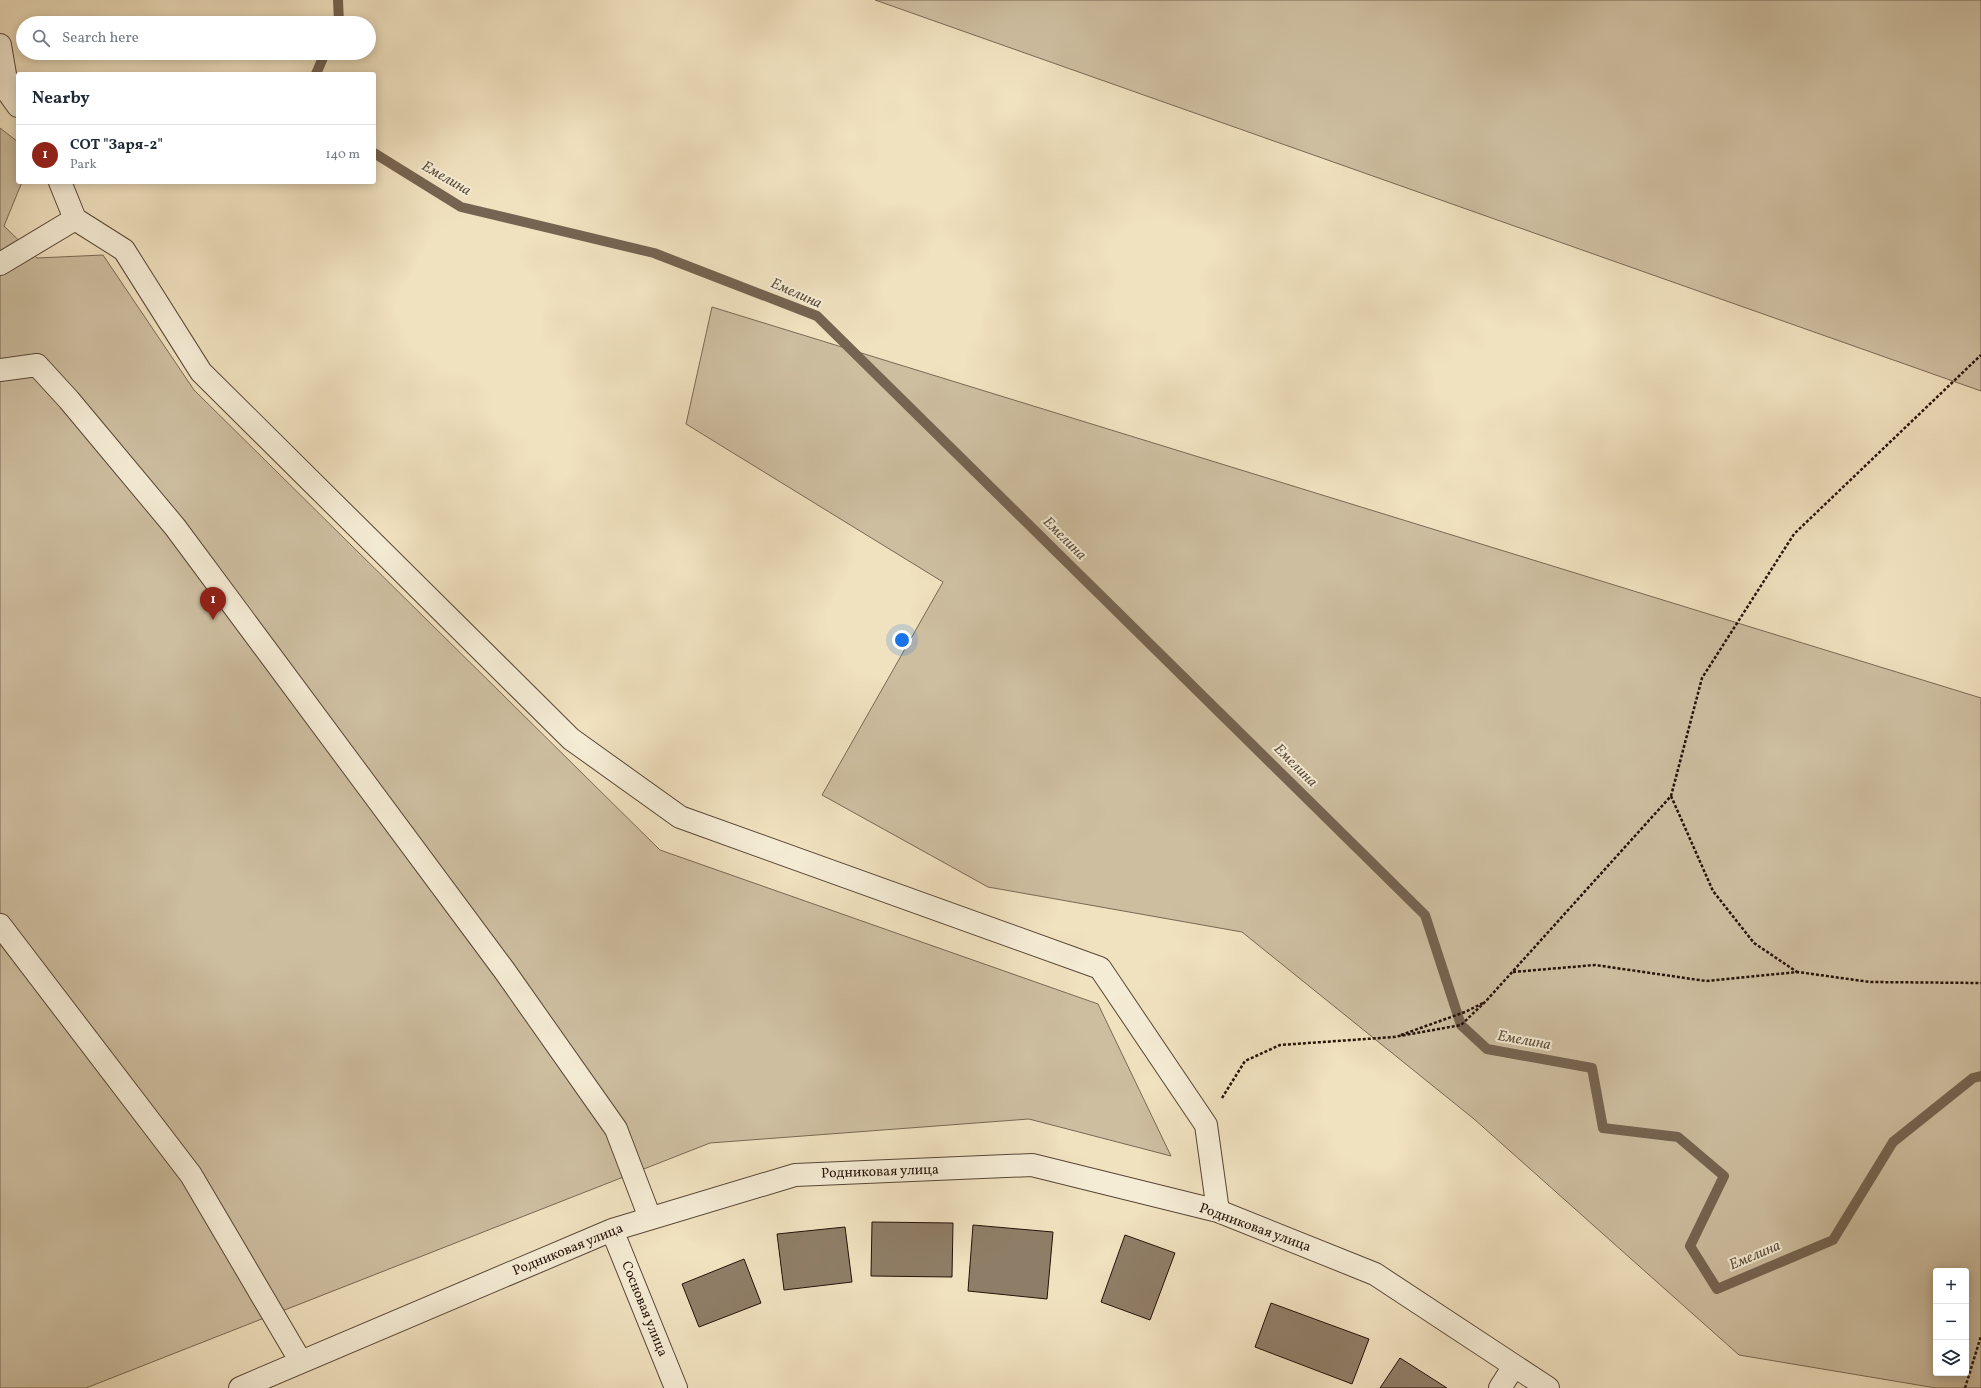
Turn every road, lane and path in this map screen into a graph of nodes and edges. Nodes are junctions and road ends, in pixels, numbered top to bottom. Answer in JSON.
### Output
{"nodes":[{"id":1,"x":0,"y":45,"type":"edge"},
{"id":2,"x":16,"y":103,"type":"edge"},
{"id":3,"x":61,"y":184,"type":"edge"},
{"id":4,"x":75,"y":219,"type":"junction"},
{"id":5,"x":0,"y":264,"type":"edge"},
{"id":6,"x":1981,"y":355,"type":"edge"},
{"id":7,"x":0,"y":370,"type":"edge"},
{"id":8,"x":1671,"y":796,"type":"junction"},
{"id":9,"x":0,"y":925,"type":"edge"},
{"id":10,"x":1512,"y":972,"type":"junction"},
{"id":11,"x":1798,"y":972,"type":"junction"},
{"id":12,"x":1981,"y":983,"type":"edge"},
{"id":13,"x":1486,"y":1001,"type":"junction"},
{"id":14,"x":1394,"y":1037,"type":"junction"},
{"id":15,"x":1206,"y":1125,"type":"junction"},
{"id":16,"x":1218,"y":1211,"type":"junction"},
{"id":17,"x":650,"y":1218,"type":"junction"},
{"id":18,"x":612,"y":1230,"type":"junction"},
{"id":19,"x":1981,"y":1336,"type":"edge"},
{"id":20,"x":301,"y":1362,"type":"junction"},
{"id":21,"x":1514,"y":1366,"type":"junction"},
{"id":22,"x":240,"y":1388,"type":"edge"},
{"id":23,"x":676,"y":1388,"type":"edge"},
{"id":24,"x":1500,"y":1388,"type":"edge"},
{"id":25,"x":1548,"y":1388,"type":"edge"},
{"id":26,"x":1965,"y":1388,"type":"edge"}],
"edges":[{"from":1,"to":2,"type":"street"},
{"from":3,"to":4,"type":"street"},
{"from":4,"to":5,"type":"street"},
{"from":4,"to":15,"type":"street"},
{"from":6,"to":8,"type":"path"},
{"from":7,"to":17,"type":"street"},
{"from":8,"to":10,"type":"path"},
{"from":8,"to":11,"type":"path"},
{"from":9,"to":20,"type":"street"},
{"from":10,"to":11,"type":"path"},
{"from":10,"to":13,"type":"path"},
{"from":11,"to":12,"type":"path"},
{"from":13,"to":14,"type":"path"},
{"from":13,"to":14,"type":"path"},
{"from":14,"to":15,"type":"path"},
{"from":15,"to":16,"type":"street"},
{"from":16,"to":17,"type":"street","name":"Родниковая улица"},
{"from":16,"to":21,"type":"street","name":"Родниковая улица"},
{"from":17,"to":18,"type":"street","name":"Родниковая улица"},
{"from":18,"to":20,"type":"street","name":"Родниковая улица"},
{"from":18,"to":23,"type":"street","name":"Сосновая улица"},
{"from":19,"to":26,"type":"path"},
{"from":20,"to":22,"type":"street","name":"Родниковая улица"},
{"from":21,"to":24,"type":"street"},
{"from":21,"to":25,"type":"street","name":"Родниковая улица"}]}
